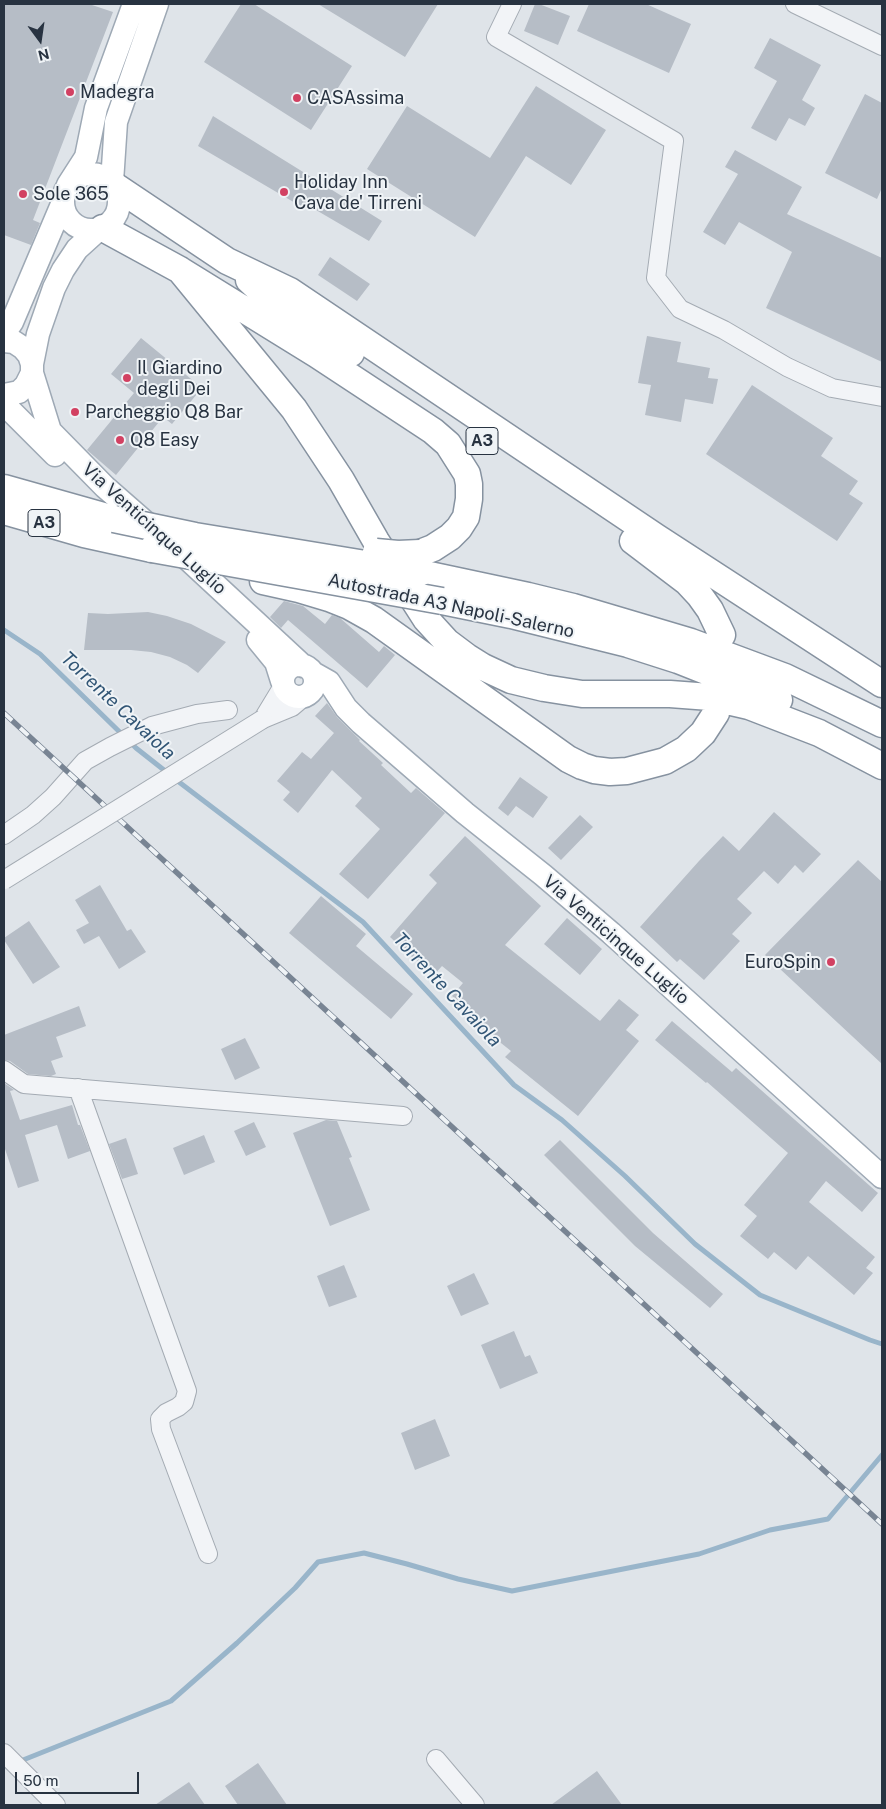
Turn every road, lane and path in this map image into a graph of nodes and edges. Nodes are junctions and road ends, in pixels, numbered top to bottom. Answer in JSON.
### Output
{"nodes":[{"id":1,"x":157,"y":4,"type":"edge"},
{"id":2,"x":512,"y":4,"type":"edge"},
{"id":3,"x":795,"y":4,"type":"edge"},
{"id":4,"x":128,"y":6,"type":"edge"},
{"id":5,"x":882,"y":46,"type":"edge"},
{"id":6,"x":114,"y":184,"type":"junction"},
{"id":7,"x":65,"y":194,"type":"junction"},
{"id":8,"x":100,"y":229,"type":"junction"},
{"id":9,"x":227,"y":260,"type":"junction"},
{"id":10,"x":180,"y":270,"type":"junction"},
{"id":11,"x":4,"y":334,"type":"edge"},
{"id":12,"x":4,"y":341,"type":"edge"},
{"id":13,"x":32,"y":368,"type":"junction"},
{"id":14,"x":4,"y":396,"type":"edge"},
{"id":15,"x":882,"y":397,"type":"edge"},
{"id":16,"x":4,"y":404,"type":"edge"},
{"id":17,"x":4,"y":488,"type":"edge"},
{"id":18,"x":4,"y":511,"type":"edge"},
{"id":19,"x":192,"y":557,"type":"junction"},
{"id":20,"x":420,"y":563,"type":"junction"},
{"id":21,"x":722,"y":635,"type":"dead end"},
{"id":22,"x":307,"y":682,"type":"junction"},
{"id":23,"x":283,"y":684,"type":"junction"},
{"id":24,"x":882,"y":684,"type":"edge"},
{"id":25,"x":228,"y":710,"type":"dead end"},
{"id":26,"x":716,"y":712,"type":"dead end"},
{"id":27,"x":263,"y":719,"type":"junction"},
{"id":28,"x":882,"y":724,"type":"edge"},
{"id":29,"x":882,"y":749,"type":"edge"},
{"id":30,"x":882,"y":766,"type":"edge"},
{"id":31,"x":4,"y":835,"type":"edge"},
{"id":32,"x":4,"y":880,"type":"edge"},
{"id":33,"x":4,"y":1070,"type":"edge"},
{"id":34,"x":78,"y":1088,"type":"junction"},
{"id":35,"x":403,"y":1116,"type":"dead end"},
{"id":36,"x":882,"y":1177,"type":"edge"},
{"id":37,"x":208,"y":1554,"type":"dead end"},
{"id":38,"x":4,"y":1753,"type":"edge"},
{"id":39,"x":436,"y":1759,"type":"dead end"},
{"id":40,"x":51,"y":1800,"type":"edge"},
{"id":41,"x":475,"y":1805,"type":"edge"}],
"edges":[{"from":1,"to":6,"type":"main road"},
{"from":2,"to":15,"type":"street"},
{"from":3,"to":5,"type":"street"},
{"from":4,"to":7,"type":"main road"},
{"from":6,"to":7,"type":"main road"},
{"from":6,"to":8,"type":"main road"},
{"from":6,"to":9,"type":"highway"},
{"from":7,"to":8,"type":"main road"},
{"from":7,"to":11,"type":"main road"},
{"from":8,"to":10,"type":"highway"},
{"from":8,"to":13,"type":"main road"},
{"from":9,"to":21,"type":"highway","number":"A3"},
{"from":9,"to":24,"type":"highway"},
{"from":10,"to":20,"type":"highway"},
{"from":10,"to":30,"type":"highway"},
{"from":12,"to":13,"type":"main road","name":"Via Venticinque Luglio"},
{"from":13,"to":14,"type":"main road"},
{"from":13,"to":22,"type":"main road","name":"Via Venticinque Luglio"},
{"from":16,"to":23,"type":"main road","name":"Via Venticinque Luglio"},
{"from":17,"to":20,"type":"highway","number":"A3","bridge":true},
{"from":18,"to":19,"type":"highway","name":"Autostrada A3 Napoli-Salerno","number":"A3","bridge":true},
{"from":19,"to":26,"type":"highway","number":"A3","bridge":true},
{"from":19,"to":29,"type":"highway","name":"Autostrada A3 Napoli-Salerno","number":"A3","bridge":true},
{"from":20,"to":28,"type":"highway","name":"Autostrada A3 Napoli-Salerno"},
{"from":22,"to":23,"type":"main road"},
{"from":22,"to":27,"type":"street"},
{"from":22,"to":36,"type":"main road","name":"Via Venticinque Luglio"},
{"from":23,"to":27,"type":"street"},
{"from":25,"to":31,"type":"street"},
{"from":27,"to":32,"type":"street","bridge":true},
{"from":33,"to":34,"type":"street"},
{"from":34,"to":35,"type":"street"},
{"from":34,"to":37,"type":"street"},
{"from":38,"to":40,"type":"street"},
{"from":39,"to":41,"type":"street"}]}
